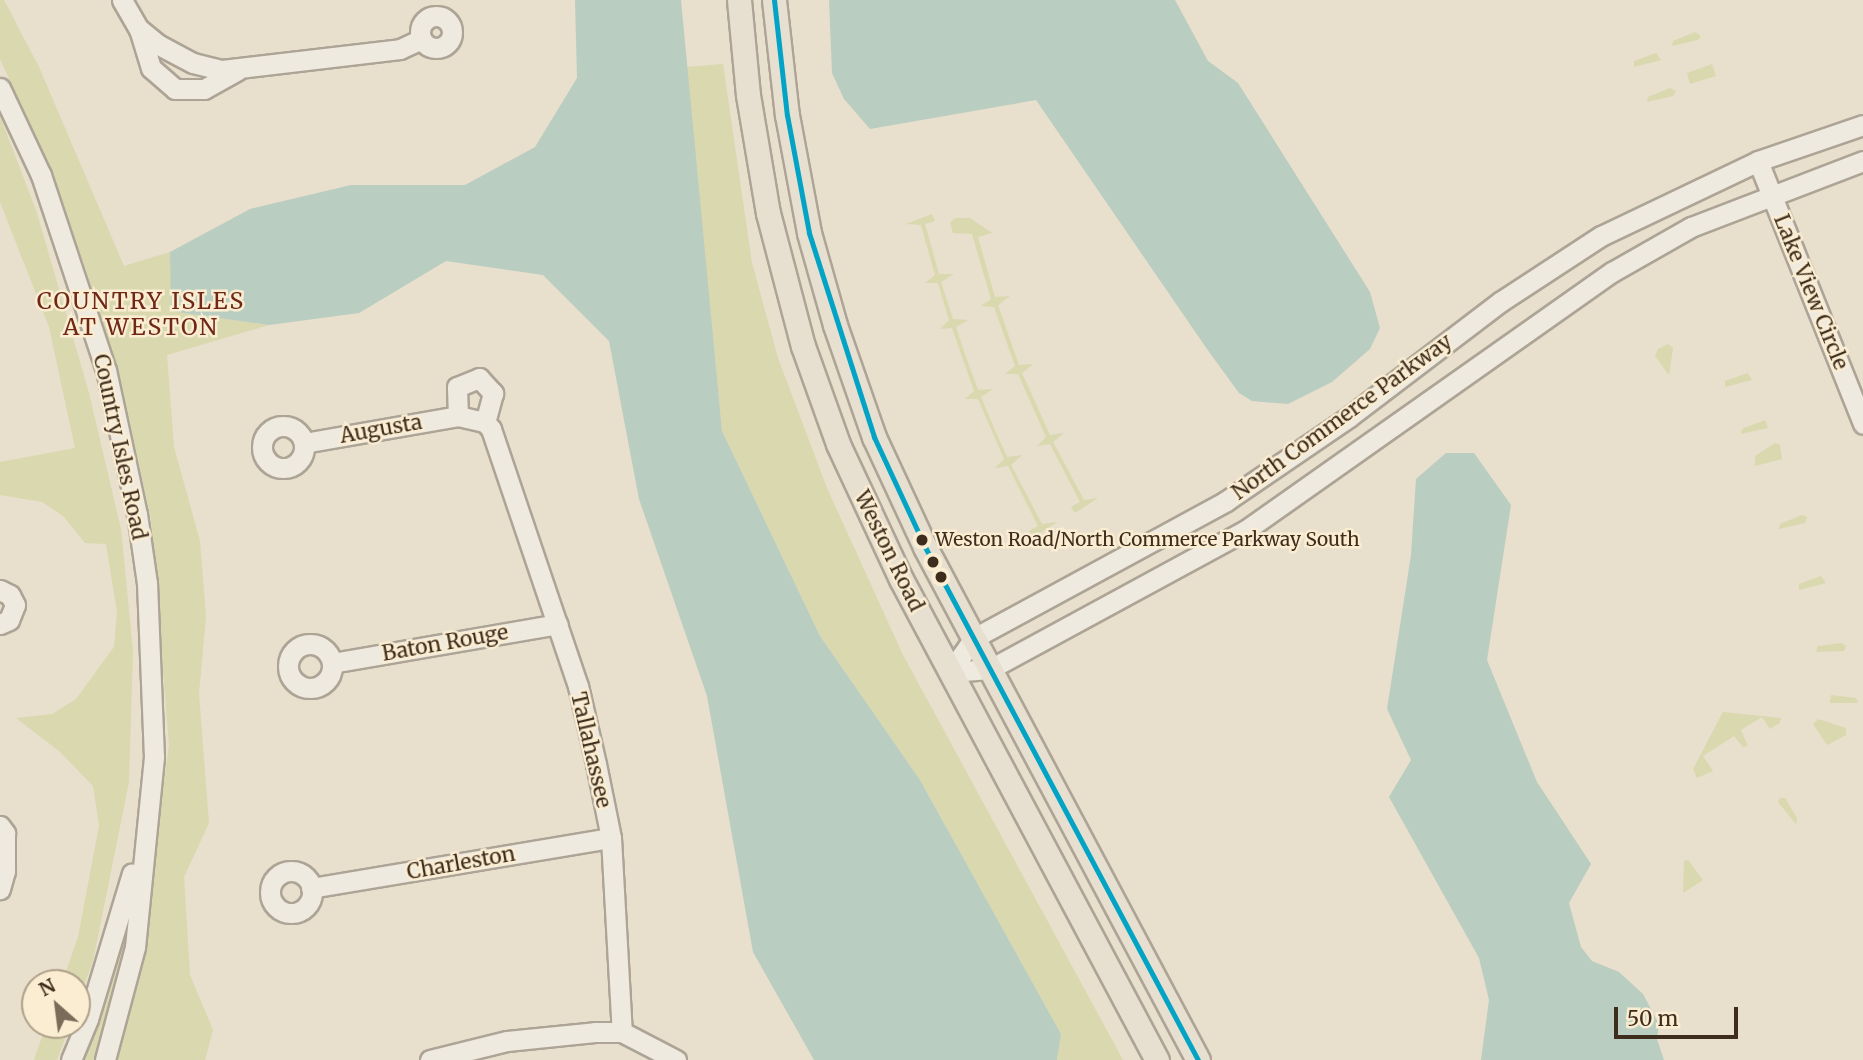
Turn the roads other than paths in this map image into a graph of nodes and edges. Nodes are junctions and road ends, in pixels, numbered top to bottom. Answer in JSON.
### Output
{"nodes":[{"id":1,"x":122,"y":0,"type":"edge"},
{"id":2,"x":738,"y":0,"type":"edge"},
{"id":3,"x":774,"y":0,"type":"edge"},
{"id":4,"x":139,"y":29,"type":"junction"},
{"id":5,"x":421,"y":39,"type":"dead end"},
{"id":6,"x":236,"y":71,"type":"junction"},
{"id":7,"x":0,"y":88,"type":"edge"},
{"id":8,"x":1863,"y":125,"type":"edge"},
{"id":9,"x":1758,"y":161,"type":"junction"},
{"id":10,"x":1863,"y":161,"type":"edge"},
{"id":11,"x":1771,"y":194,"type":"junction"},
{"id":12,"x":458,"y":416,"type":"junction"},
{"id":13,"x":485,"y":422,"type":"junction"},
{"id":14,"x":1863,"y":424,"type":"edge"},
{"id":15,"x":304,"y":443,"type":"dead end"},
{"id":16,"x":0,"y":590,"type":"edge"},
{"id":17,"x":0,"y":624,"type":"edge"},
{"id":18,"x":558,"y":624,"type":"junction"},
{"id":19,"x":974,"y":638,"type":"junction"},
{"id":20,"x":332,"y":663,"type":"dead end"},
{"id":21,"x":990,"y":669,"type":"junction"},
{"id":22,"x":950,"y":672,"type":"junction"},
{"id":23,"x":145,"y":824,"type":"junction"},
{"id":24,"x":0,"y":826,"type":"edge"},
{"id":25,"x":611,"y":838,"type":"junction"},
{"id":26,"x":311,"y":888,"type":"dead end"},
{"id":27,"x":0,"y":889,"type":"edge"},
{"id":28,"x":622,"y":1032,"type":"junction"},
{"id":29,"x":71,"y":1060,"type":"edge"},
{"id":30,"x":104,"y":1060,"type":"edge"},
{"id":31,"x":430,"y":1060,"type":"edge"},
{"id":32,"x":676,"y":1060,"type":"edge"},
{"id":33,"x":1157,"y":1060,"type":"edge"},
{"id":34,"x":1198,"y":1060,"type":"edge"}],
"edges":[{"from":1,"to":4,"type":"street"},
{"from":2,"to":22,"type":"main road","name":"Weston Road"},
{"from":3,"to":19,"type":"main road","name":"Weston Road"},
{"from":4,"to":6,"type":"street"},
{"from":4,"to":6,"type":"street"},
{"from":5,"to":6,"type":"street"},
{"from":7,"to":23,"type":"street","name":"Country Isles Road"},
{"from":8,"to":9,"type":"street","name":"North Commerce Parkway"},
{"from":9,"to":11,"type":"street","name":"Lake View Circle"},
{"from":9,"to":19,"type":"street","name":"North Commerce Parkway"},
{"from":10,"to":11,"type":"street","name":"North Commerce Parkway"},
{"from":11,"to":14,"type":"street","name":"Lake View Circle"},
{"from":11,"to":21,"type":"street","name":"North Commerce Parkway"},
{"from":12,"to":13,"type":"street"},
{"from":12,"to":13,"type":"street"},
{"from":12,"to":15,"type":"street","name":"Augusta"},
{"from":13,"to":18,"type":"street","name":"Tallahassee"},
{"from":16,"to":17,"type":"street"},
{"from":18,"to":20,"type":"street","name":"Baton Rouge"},
{"from":18,"to":25,"type":"street","name":"Tallahassee"},
{"from":19,"to":21,"type":"main road","name":"Weston Road"},
{"from":19,"to":22,"type":"street","name":"North Commerce Parkway"},
{"from":21,"to":22,"type":"street","name":"North Commerce Parkway"},
{"from":21,"to":34,"type":"main road","name":"Weston Road"},
{"from":22,"to":33,"type":"main road","name":"Weston Road"},
{"from":23,"to":29,"type":"street","name":"Country Isles Road"},
{"from":23,"to":30,"type":"street","name":"Country Isles Road"},
{"from":24,"to":27,"type":"street"},
{"from":25,"to":26,"type":"street","name":"Charleston"},
{"from":25,"to":28,"type":"street","name":"Tallahassee"},
{"from":28,"to":31,"type":"street"},
{"from":28,"to":32,"type":"street"}]}
